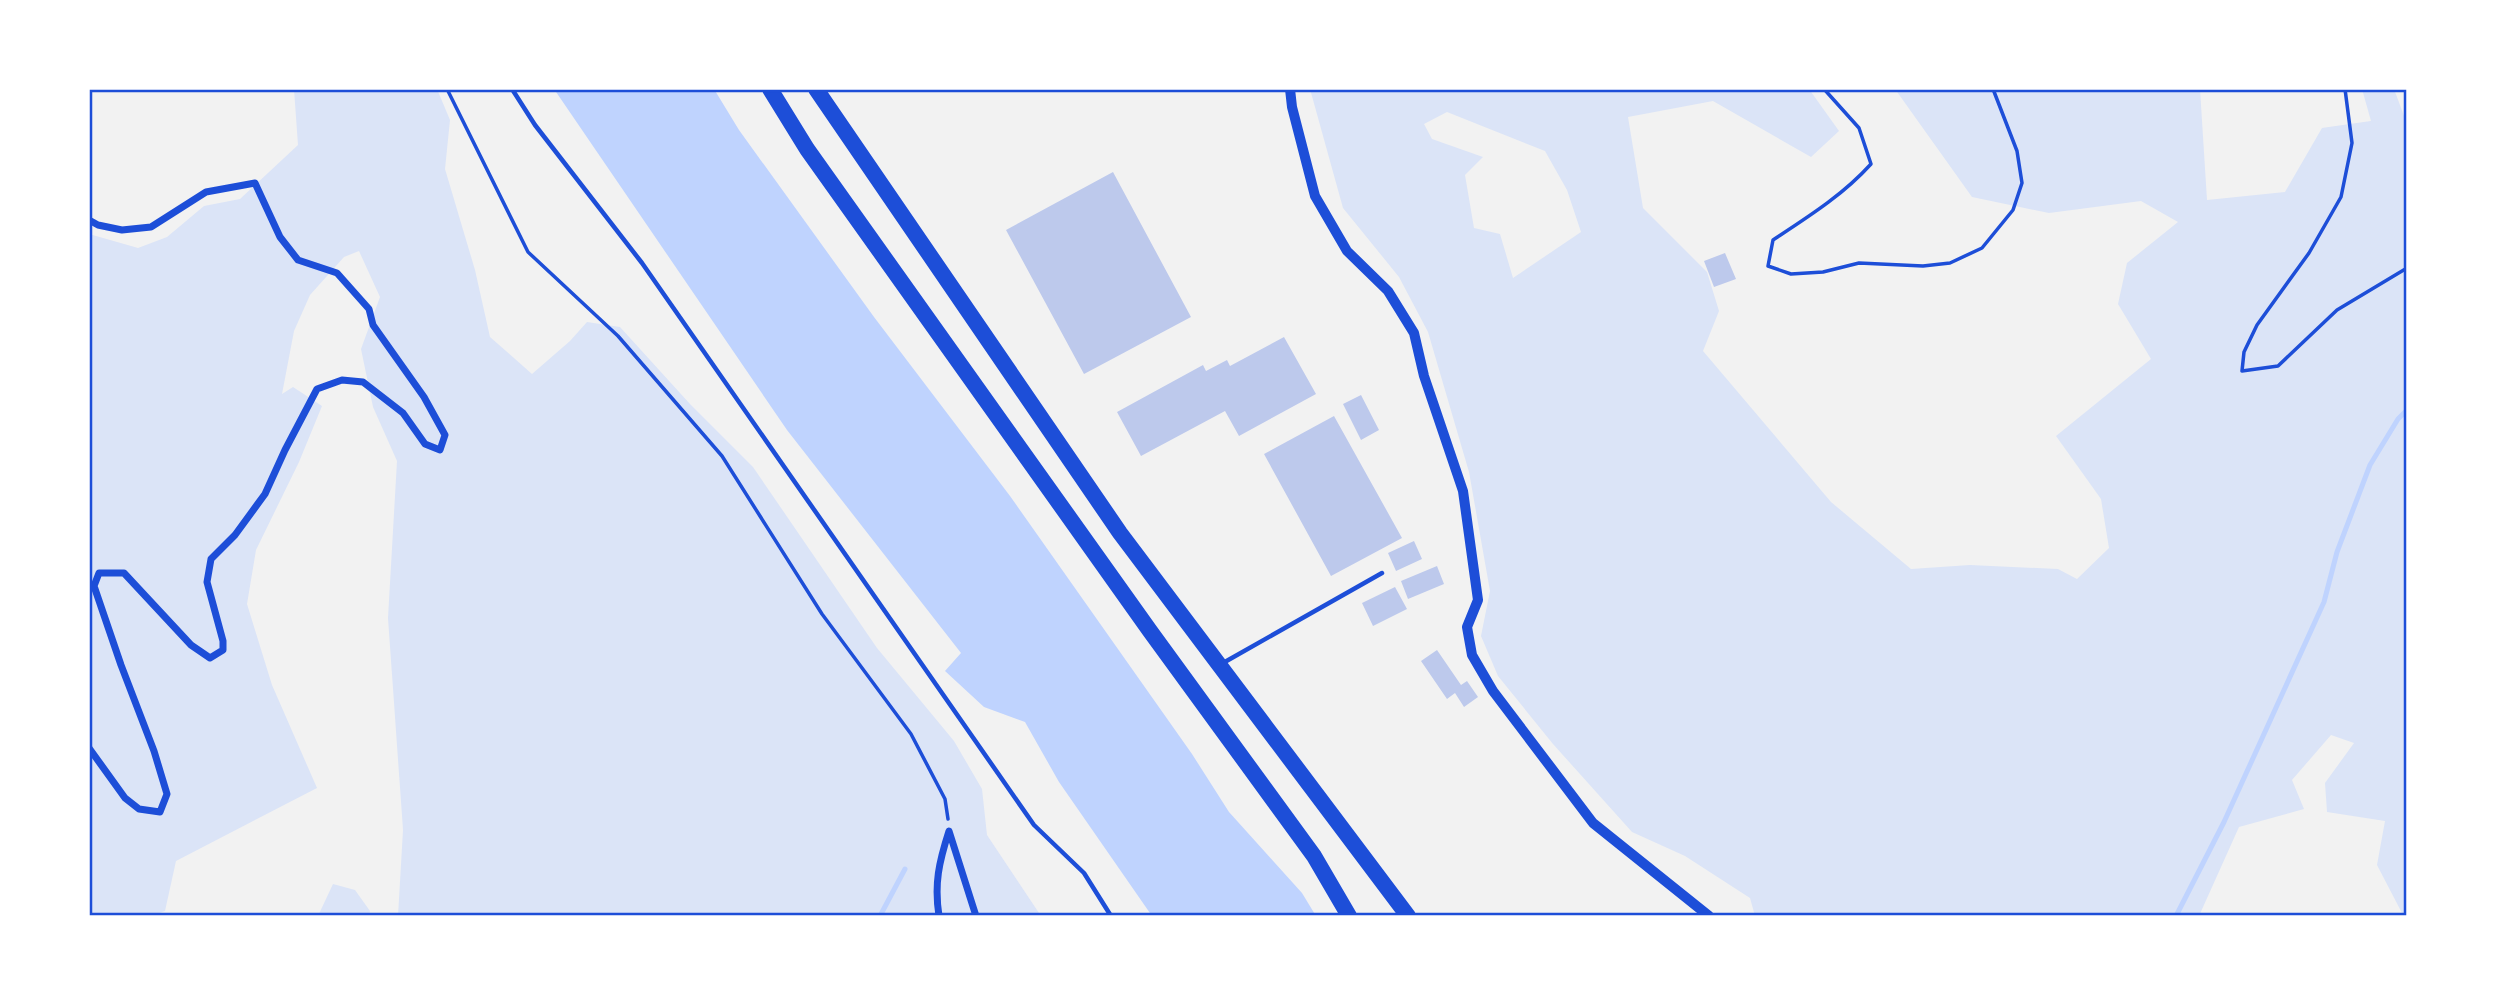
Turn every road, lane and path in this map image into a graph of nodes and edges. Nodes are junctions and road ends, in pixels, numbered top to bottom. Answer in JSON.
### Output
{"nodes":[{"id":1,"x":447,"y":89,"type":"edge"},
{"id":2,"x":512,"y":89,"type":"edge"},
{"id":3,"x":770,"y":89,"type":"edge"},
{"id":4,"x":816,"y":89,"type":"edge"},
{"id":5,"x":1290,"y":89,"type":"edge"},
{"id":6,"x":1824,"y":89,"type":"edge"},
{"id":7,"x":1993,"y":89,"type":"edge"},
{"id":8,"x":2345,"y":89,"type":"edge"},
{"id":9,"x":89,"y":220,"type":"edge"},
{"id":10,"x":2407,"y":268,"type":"edge"},
{"id":11,"x":1382,"y":573,"type":"dead end"},
{"id":12,"x":1220,"y":665,"type":"junction"},
{"id":13,"x":89,"y":748,"type":"edge"},
{"id":14,"x":949,"y":831,"type":"junction"},
{"id":15,"x":939,"y":916,"type":"edge"},
{"id":16,"x":976,"y":916,"type":"edge"},
{"id":17,"x":1111,"y":916,"type":"edge"},
{"id":18,"x":1349,"y":916,"type":"edge"},
{"id":19,"x":1408,"y":916,"type":"edge"},
{"id":20,"x":1709,"y":916,"type":"edge"}],
"edges":[{"from":1,"to":14,"type":"path"},
{"from":2,"to":17,"type":"lane"},
{"from":3,"to":18,"type":"highway"},
{"from":4,"to":12,"type":"highway"},
{"from":5,"to":20,"type":"street"},
{"from":6,"to":7,"type":"path"},
{"from":8,"to":10,"type":"path"},
{"from":9,"to":13,"type":"street"},
{"from":11,"to":12,"type":"lane"},
{"from":12,"to":19,"type":"highway"},
{"from":14,"to":15,"type":"street"},
{"from":14,"to":16,"type":"street"}]}
